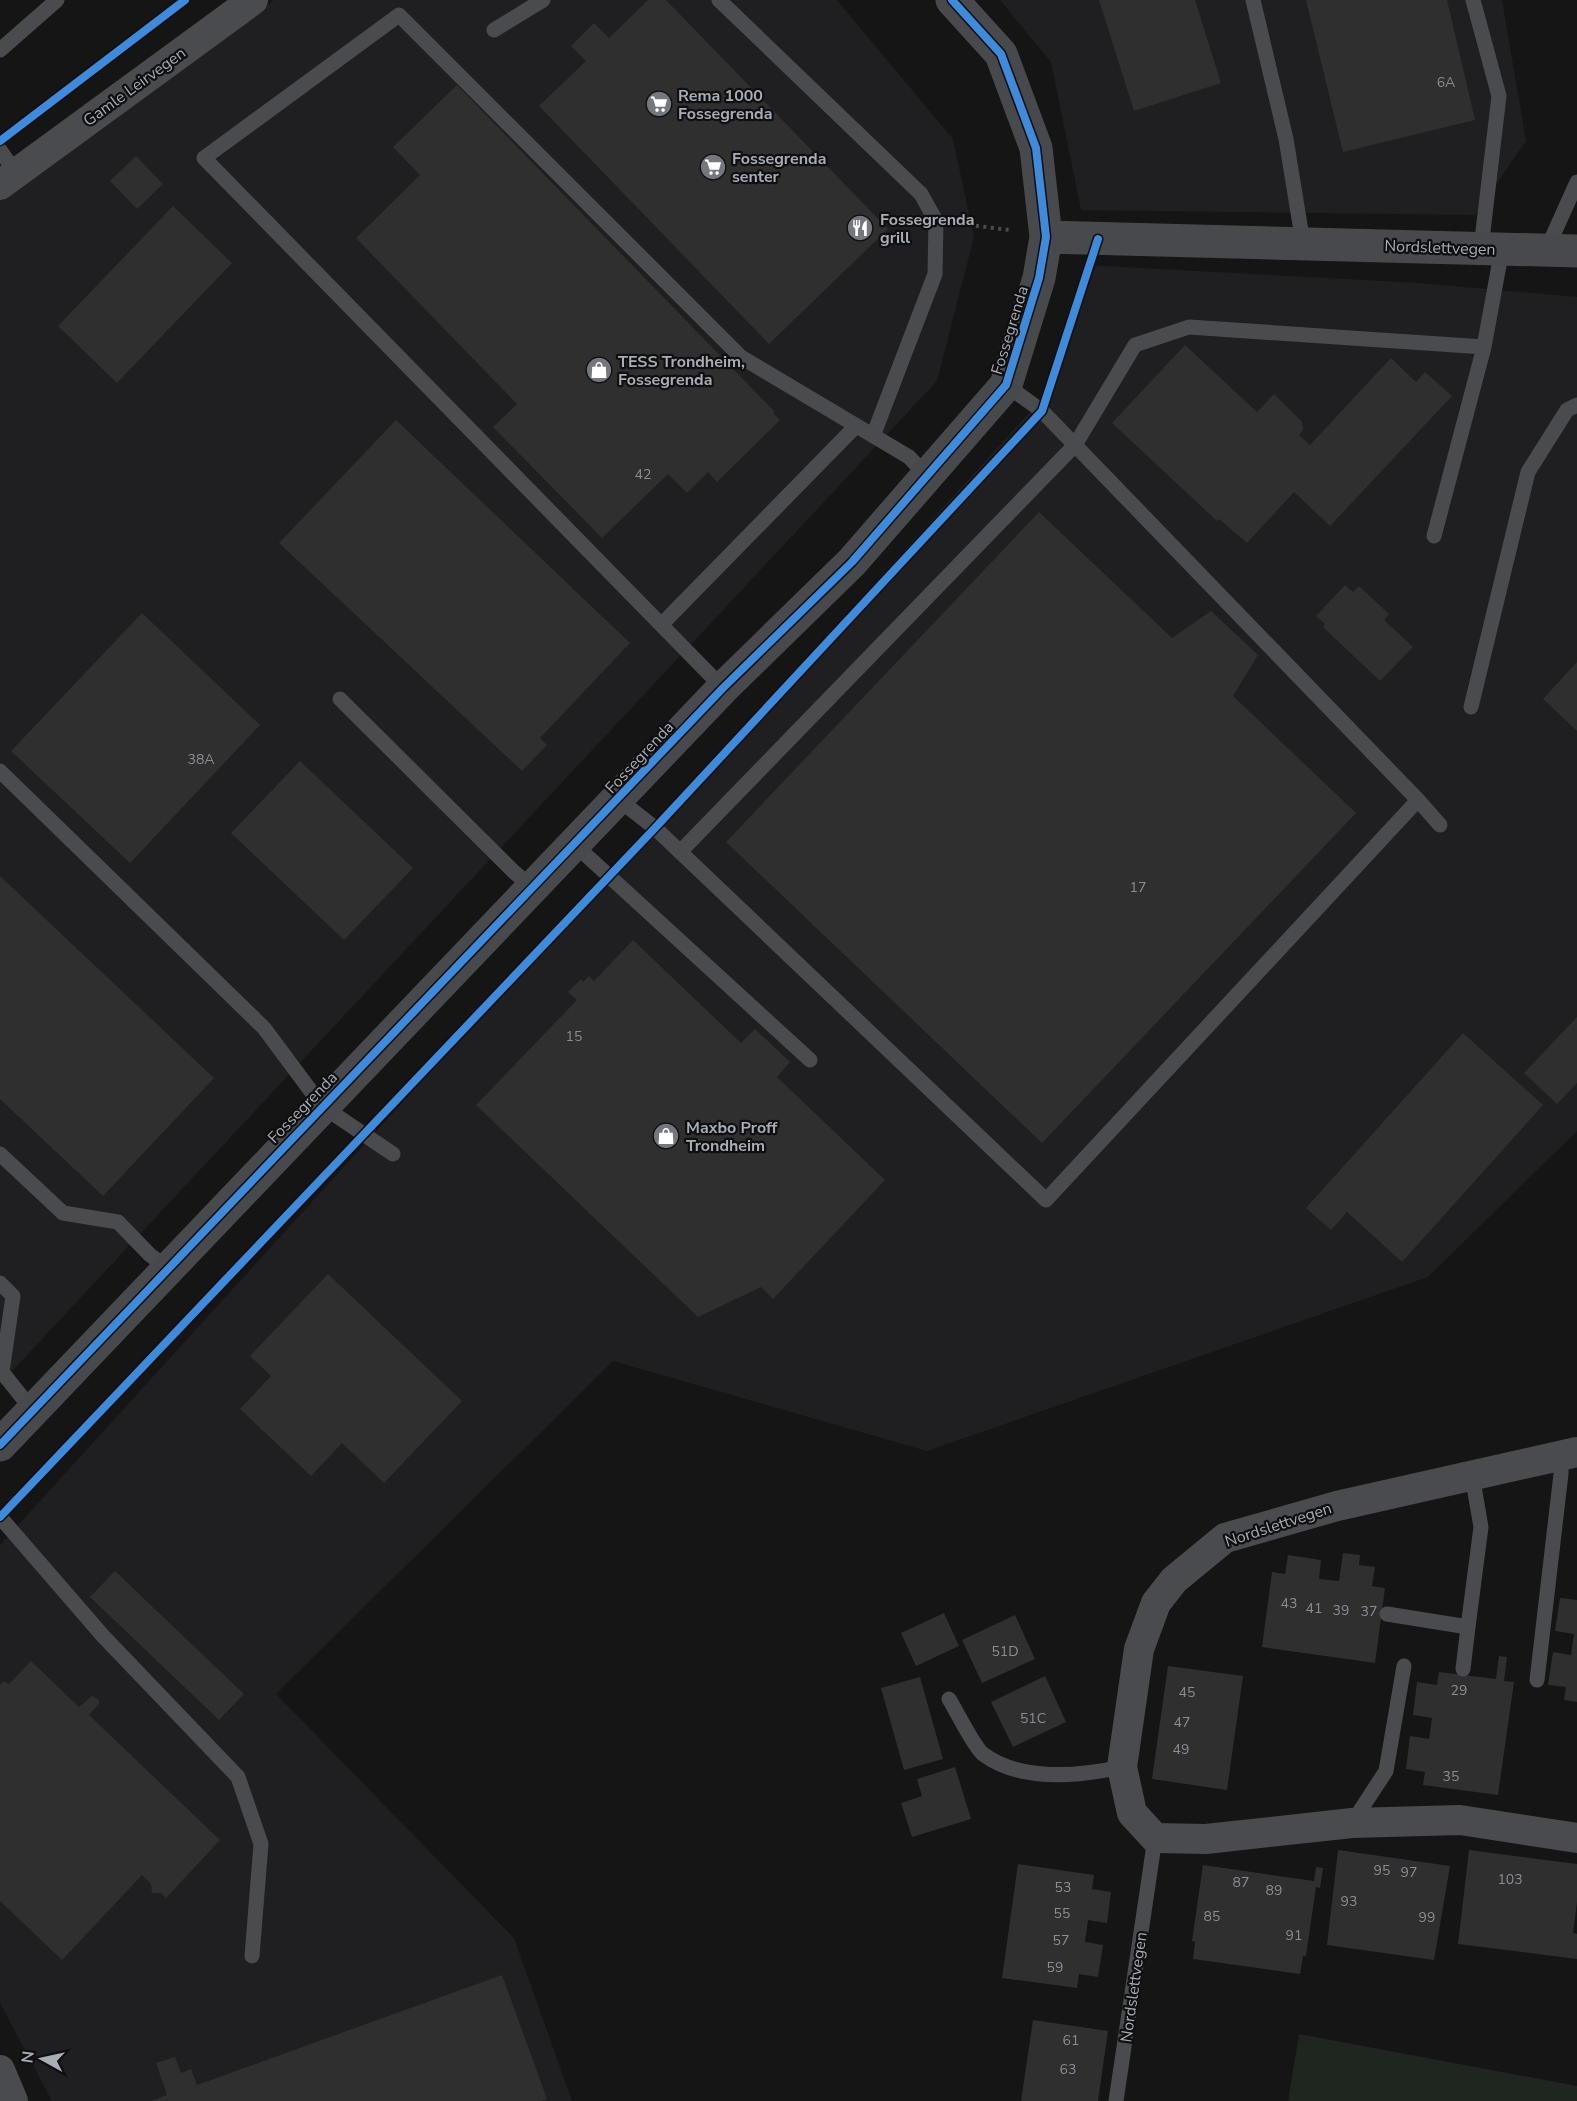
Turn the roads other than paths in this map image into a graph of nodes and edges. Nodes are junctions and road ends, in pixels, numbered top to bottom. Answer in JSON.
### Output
{"nodes":[{"id":1,"x":57,"y":0,"type":"edge"},
{"id":2,"x":252,"y":0,"type":"edge"},
{"id":3,"x":543,"y":0,"type":"edge"},
{"id":4,"x":719,"y":0,"type":"edge"},
{"id":5,"x":952,"y":0,"type":"edge"},
{"id":6,"x":1253,"y":0,"type":"edge"},
{"id":7,"x":1473,"y":0,"type":"edge"},
{"id":8,"x":494,"y":30,"type":"dead end"},
{"id":9,"x":0,"y":50,"type":"edge"},
{"id":10,"x":5,"y":169,"type":"edge"},
{"id":11,"x":1577,"y":182,"type":"edge"},
{"id":12,"x":1033,"y":234,"type":"junction"},
{"id":13,"x":1303,"y":243,"type":"junction"},
{"id":14,"x":1492,"y":249,"type":"junction"},
{"id":15,"x":1562,"y":251,"type":"edge"},
{"id":16,"x":1484,"y":347,"type":"junction"},
{"id":17,"x":1006,"y":385,"type":"junction"},
{"id":18,"x":1577,"y":405,"type":"edge"},
{"id":19,"x":856,"y":426,"type":"junction"},
{"id":20,"x":873,"y":436,"type":"junction"},
{"id":21,"x":1075,"y":445,"type":"junction"},
{"id":22,"x":928,"y":477,"type":"junction"},
{"id":23,"x":1434,"y":536,"type":"dead end"},
{"id":24,"x":662,"y":624,"type":"junction"},
{"id":25,"x":723,"y":688,"type":"junction"},
{"id":26,"x":340,"y":699,"type":"dead end"},
{"id":27,"x":1471,"y":708,"type":"dead end"},
{"id":28,"x":0,"y":771,"type":"edge"},
{"id":29,"x":618,"y":799,"type":"junction"},
{"id":30,"x":1418,"y":800,"type":"junction"},
{"id":31,"x":1440,"y":825,"type":"dead end"},
{"id":32,"x":574,"y":844,"type":"junction"},
{"id":33,"x":680,"y":852,"type":"junction"},
{"id":34,"x":533,"y":888,"type":"junction"},
{"id":35,"x":810,"y":1060,"type":"dead end"},
{"id":36,"x":322,"y":1106,"type":"junction"},
{"id":37,"x":393,"y":1154,"type":"dead end"},
{"id":38,"x":0,"y":1155,"type":"edge"},
{"id":39,"x":168,"y":1269,"type":"junction"},
{"id":40,"x":0,"y":1283,"type":"edge"},
{"id":41,"x":33,"y":1411,"type":"junction"},
{"id":42,"x":0,"y":1445,"type":"edge"},
{"id":43,"x":1569,"y":1454,"type":"edge"},
{"id":44,"x":1473,"y":1475,"type":"junction"},
{"id":45,"x":0,"y":1516,"type":"edge"},
{"id":46,"x":1387,"y":1614,"type":"dead end"},
{"id":47,"x":1468,"y":1627,"type":"junction"},
{"id":48,"x":1404,"y":1666,"type":"dead end"},
{"id":49,"x":1463,"y":1670,"type":"dead end"},
{"id":50,"x":1537,"y":1680,"type":"dead end"},
{"id":51,"x":949,"y":1699,"type":"dead end"},
{"id":52,"x":1122,"y":1767,"type":"junction"},
{"id":53,"x":1352,"y":1823,"type":"junction"},
{"id":54,"x":1155,"y":1838,"type":"junction"},
{"id":55,"x":1577,"y":1838,"type":"edge"},
{"id":56,"x":252,"y":1956,"type":"dead end"},
{"id":57,"x":0,"y":2070,"type":"edge"},
{"id":58,"x":13,"y":2101,"type":"edge"},
{"id":59,"x":1116,"y":2101,"type":"edge"}],
"edges":[{"from":1,"to":9,"type":"lane"},
{"from":2,"to":10,"type":"street","name":"Gamle Leirvegen"},
{"from":3,"to":8,"type":"lane"},
{"from":4,"to":20,"type":"lane"},
{"from":5,"to":12,"type":"street","name":"Fossegrenda"},
{"from":6,"to":13,"type":"lane"},
{"from":7,"to":14,"type":"lane"},
{"from":11,"to":15,"type":"lane"},
{"from":12,"to":13,"type":"street","name":"Nordslettvegen"},
{"from":12,"to":17,"type":"street","name":"Fossegrenda"},
{"from":13,"to":14,"type":"street","name":"Nordslettvegen"},
{"from":14,"to":15,"type":"street","name":"Nordslettvegen"},
{"from":14,"to":16,"type":"lane"},
{"from":16,"to":21,"type":"lane"},
{"from":16,"to":23,"type":"lane"},
{"from":17,"to":21,"type":"lane"},
{"from":17,"to":22,"type":"street","name":"Fossegrenda"},
{"from":18,"to":27,"type":"lane"},
{"from":19,"to":20,"type":"lane"},
{"from":19,"to":24,"type":"lane"},
{"from":19,"to":24,"type":"lane"},
{"from":20,"to":22,"type":"lane"},
{"from":21,"to":30,"type":"lane"},
{"from":21,"to":33,"type":"lane"},
{"from":22,"to":25,"type":"street","name":"Fossegrenda"},
{"from":24,"to":25,"type":"lane"},
{"from":25,"to":29,"type":"street","name":"Fossegrenda"},
{"from":26,"to":34,"type":"lane"},
{"from":28,"to":36,"type":"lane"},
{"from":29,"to":32,"type":"street","name":"Fossegrenda"},
{"from":29,"to":33,"type":"lane"},
{"from":30,"to":31,"type":"lane"},
{"from":30,"to":33,"type":"lane"},
{"from":32,"to":34,"type":"street","name":"Fossegrenda"},
{"from":32,"to":35,"type":"lane"},
{"from":34,"to":36,"type":"street","name":"Fossegrenda"},
{"from":36,"to":37,"type":"lane"},
{"from":36,"to":39,"type":"street","name":"Fossegrenda"},
{"from":38,"to":39,"type":"lane"},
{"from":39,"to":41,"type":"street","name":"Fossegrenda"},
{"from":40,"to":41,"type":"lane"},
{"from":41,"to":42,"type":"street","name":"Fossegrenda"},
{"from":43,"to":44,"type":"street","name":"Nordslettvegen"},
{"from":43,"to":50,"type":"lane","name":"Nordslettvegen"},
{"from":44,"to":47,"type":"lane"},
{"from":44,"to":52,"type":"street","name":"Nordslettvegen"},
{"from":45,"to":56,"type":"lane"},
{"from":46,"to":47,"type":"lane"},
{"from":47,"to":49,"type":"lane"},
{"from":48,"to":53,"type":"lane"},
{"from":51,"to":52,"type":"lane"},
{"from":52,"to":54,"type":"street","name":"Nordslettvegen"},
{"from":53,"to":54,"type":"street"},
{"from":53,"to":55,"type":"street"},
{"from":54,"to":59,"type":"lane","name":"Nordslettvegen"},
{"from":57,"to":58,"type":"street"}]}
